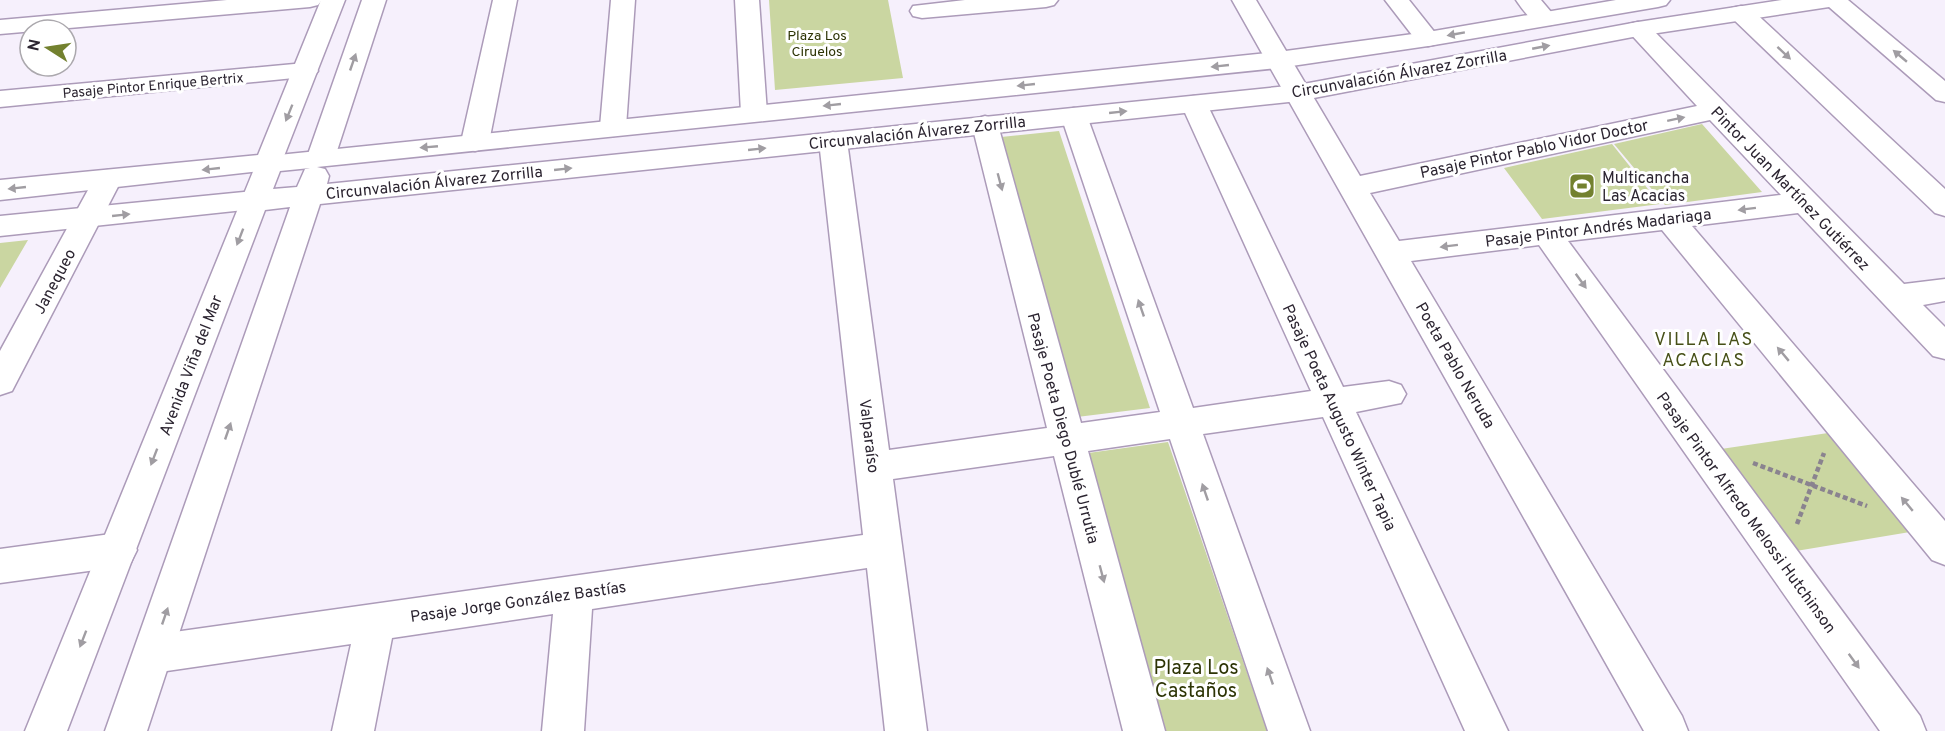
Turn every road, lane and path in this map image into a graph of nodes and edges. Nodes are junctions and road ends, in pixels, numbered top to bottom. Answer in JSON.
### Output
{"nodes":[{"id":1,"x":310,"y":0,"type":"edge"},
{"id":2,"x":333,"y":0,"type":"edge"},
{"id":3,"x":374,"y":0,"type":"edge"},
{"id":4,"x":506,"y":0,"type":"edge"},
{"id":5,"x":623,"y":0,"type":"edge"},
{"id":6,"x":747,"y":0,"type":"edge"},
{"id":7,"x":1046,"y":0,"type":"edge"},
{"id":8,"x":1244,"y":0,"type":"edge"},
{"id":9,"x":1397,"y":0,"type":"edge"},
{"id":10,"x":1528,"y":0,"type":"edge"},
{"id":11,"x":1658,"y":0,"type":"edge"},
{"id":12,"x":1831,"y":0,"type":"edge"},
{"id":13,"x":922,"y":11,"type":"dead end"},
{"id":14,"x":1741,"y":13,"type":"junction"},
{"id":15,"x":1545,"y":19,"type":"junction"},
{"id":16,"x":0,"y":27,"type":"edge"},
{"id":17,"x":1638,"y":29,"type":"junction"},
{"id":18,"x":1428,"y":39,"type":"junction"},
{"id":19,"x":1278,"y":60,"type":"junction"},
{"id":20,"x":305,"y":71,"type":"junction"},
{"id":21,"x":1298,"y":93,"type":"junction"},
{"id":22,"x":1945,"y":94,"type":"edge"},
{"id":23,"x":0,"y":99,"type":"edge"},
{"id":24,"x":1194,"y":104,"type":"junction"},
{"id":25,"x":1716,"y":110,"type":"junction"},
{"id":26,"x":754,"y":113,"type":"junction"},
{"id":27,"x":1074,"y":116,"type":"junction"},
{"id":28,"x":985,"y":125,"type":"junction"},
{"id":29,"x":613,"y":128,"type":"junction"},
{"id":30,"x":833,"y":141,"type":"junction"},
{"id":31,"x":475,"y":142,"type":"junction"},
{"id":32,"x":321,"y":158,"type":"junction"},
{"id":33,"x":269,"y":163,"type":"junction"},
{"id":34,"x":108,"y":179,"type":"junction"},
{"id":35,"x":1934,"y":184,"type":"edge"},
{"id":36,"x":1352,"y":187,"type":"junction"},
{"id":37,"x":0,"y":190,"type":"edge"},
{"id":38,"x":308,"y":195,"type":"junction"},
{"id":39,"x":254,"y":201,"type":"junction"},
{"id":40,"x":1804,"y":202,"type":"junction"},
{"id":41,"x":1945,"y":206,"type":"edge"},
{"id":42,"x":87,"y":218,"type":"junction"},
{"id":43,"x":1670,"y":219,"type":"junction"},
{"id":44,"x":0,"y":226,"type":"edge"},
{"id":45,"x":1547,"y":234,"type":"junction"},
{"id":46,"x":1390,"y":253,"type":"junction"},
{"id":47,"x":1945,"y":290,"type":"edge"},
{"id":48,"x":1896,"y":297,"type":"junction"},
{"id":49,"x":1945,"y":347,"type":"edge"},
{"id":50,"x":3,"y":370,"type":"edge"},
{"id":51,"x":1389,"y":394,"type":"dead end"},
{"id":52,"x":1333,"y":402,"type":"junction"},
{"id":53,"x":1837,"y":419,"type":"junction"},
{"id":54,"x":1181,"y":423,"type":"junction"},
{"id":55,"x":1067,"y":439,"type":"junction"},
{"id":56,"x":1749,"y":461,"type":"dead end"},
{"id":57,"x":873,"y":467,"type":"junction"},
{"id":58,"x":1812,"y":484,"type":"junction"},
{"id":59,"x":1877,"y":511,"type":"dead end"},
{"id":60,"x":1945,"y":548,"type":"edge"},
{"id":61,"x":884,"y":549,"type":"junction"},
{"id":62,"x":118,"y":550,"type":"junction"},
{"id":63,"x":1783,"y":562,"type":"junction"},
{"id":64,"x":0,"y":566,"type":"edge"},
{"id":65,"x":574,"y":593,"type":"junction"},
{"id":66,"x":376,"y":621,"type":"junction"},
{"id":67,"x":153,"y":654,"type":"junction"},
{"id":68,"x":46,"y":731,"type":"edge"},
{"id":69,"x":126,"y":731,"type":"edge"},
{"id":70,"x":353,"y":731,"type":"edge"},
{"id":71,"x":563,"y":731,"type":"edge"},
{"id":72,"x":906,"y":731,"type":"edge"},
{"id":73,"x":1144,"y":731,"type":"edge"},
{"id":74,"x":1289,"y":731,"type":"edge"},
{"id":75,"x":1487,"y":731,"type":"edge"},
{"id":76,"x":1667,"y":731,"type":"edge"},
{"id":77,"x":1905,"y":731,"type":"edge"}],
"edges":[{"from":1,"to":16,"type":"street"},
{"from":2,"to":20,"type":"street","name":"Avenida Viña del Mar"},
{"from":32,"to":3,"type":"street","one_way":true},
{"from":4,"to":31,"type":"street"},
{"from":5,"to":29,"type":"street"},
{"from":6,"to":26,"type":"street"},
{"from":7,"to":13,"type":"street"},
{"from":8,"to":19,"type":"street","name":"Poeta Pablo Neruda"},
{"from":9,"to":18,"type":"street"},
{"from":10,"to":15,"type":"street"},
{"from":11,"to":15,"type":"street","name":"Circunvalación Álvarez Zorrilla"},
{"from":12,"to":14,"type":"street","name":"Circunvalación Álvarez Zorrilla"},
{"from":22,"to":12,"type":"street","one_way":true},
{"from":14,"to":17,"type":"street","name":"Circunvalación Álvarez Zorrilla"},
{"from":14,"to":35,"type":"street","one_way":true},
{"from":15,"to":18,"type":"street","name":"Circunvalación Álvarez Zorrilla","one_way":true},
{"from":21,"to":17,"type":"street","name":"Circunvalación Álvarez Zorrilla","one_way":true},
{"from":17,"to":25,"type":"street","name":"Pintor Juan Martínez Gutiérrez"},
{"from":18,"to":19,"type":"street","name":"Circunvalación Álvarez Zorrilla"},
{"from":19,"to":21,"type":"street","name":"Poeta Pablo Neruda"},
{"from":19,"to":26,"type":"street","name":"Circunvalación Álvarez Zorrilla","one_way":true},
{"from":20,"to":23,"type":"street","name":"Pasaje Pintor Enrique Bertrix"},
{"from":20,"to":33,"type":"street","name":"Avenida Viña del Mar","one_way":true},
{"from":21,"to":24,"type":"street","name":"Circunvalación Álvarez Zorrilla"},
{"from":21,"to":36,"type":"street","name":"Poeta Pablo Neruda"},
{"from":27,"to":24,"type":"street","name":"Circunvalación Álvarez Zorrilla","one_way":true},
{"from":24,"to":52,"type":"street","name":"Pasaje Poeta Augusto Winter Tapia"},
{"from":36,"to":25,"type":"street","name":"Pasaje Pintor Pablo Vidor Doctor","one_way":true},
{"from":25,"to":40,"type":"street","name":"Pintor Juan Martínez Gutiérrez"},
{"from":26,"to":29,"type":"street","name":"Circunvalación Álvarez Zorrilla"},
{"from":27,"to":28,"type":"street","name":"Circunvalación Álvarez Zorrilla"},
{"from":54,"to":27,"type":"street","one_way":true},
{"from":28,"to":30,"type":"street","name":"Circunvalación Álvarez Zorrilla"},
{"from":28,"to":55,"type":"street","name":"Pasaje Poeta Diego Dublé Urrutia","one_way":true},
{"from":29,"to":31,"type":"street","name":"Circunvalación Álvarez Zorrilla"},
{"from":38,"to":30,"type":"street","name":"Circunvalación Álvarez Zorrilla","one_way":true},
{"from":30,"to":57,"type":"street","name":"Valparaíso"},
{"from":31,"to":32,"type":"street","name":"Circunvalación Álvarez Zorrilla","one_way":true},
{"from":32,"to":33,"type":"street","name":"Circunvalación Álvarez Zorrilla"},
{"from":32,"to":38,"type":"street"},
{"from":33,"to":34,"type":"street","name":"Circunvalación Álvarez Zorrilla","one_way":true},
{"from":33,"to":39,"type":"street","name":"Avenida Viña del Mar"},
{"from":34,"to":37,"type":"street","name":"Circunvalación Álvarez Zorrilla","one_way":true},
{"from":34,"to":42,"type":"street","name":"Janequeo"},
{"from":35,"to":41,"type":"street"},
{"from":36,"to":46,"type":"street","name":"Poeta Pablo Neruda"},
{"from":38,"to":39,"type":"street","name":"Circunvalación Álvarez Zorrilla"},
{"from":67,"to":38,"type":"street","one_way":true},
{"from":42,"to":39,"type":"street","name":"Circunvalación Álvarez Zorrilla","one_way":true},
{"from":39,"to":62,"type":"street","name":"Avenida Viña del Mar","one_way":true},
{"from":40,"to":43,"type":"street","name":"Pasaje Pintor Andrés Madariaga","one_way":true},
{"from":40,"to":48,"type":"street","name":"Pintor Juan Martínez Gutiérrez"},
{"from":42,"to":44,"type":"street","name":"Circunvalación Álvarez Zorrilla"},
{"from":42,"to":50,"type":"street","name":"Janequeo"},
{"from":43,"to":45,"type":"street","name":"Pasaje Pintor Andrés Madariaga"},
{"from":53,"to":43,"type":"street","one_way":true},
{"from":45,"to":46,"type":"street","name":"Pasaje Pintor Andrés Madariaga","one_way":true},
{"from":45,"to":63,"type":"street","name":"Pasaje Pintor Alfredo Melossi Hutchinson","one_way":true},
{"from":46,"to":76,"type":"street","name":"Poeta Pablo Neruda"},
{"from":47,"to":48,"type":"street"},
{"from":48,"to":49,"type":"street","name":"Pintor Juan Martínez Gutiérrez"},
{"from":51,"to":52,"type":"street"},
{"from":52,"to":54,"type":"street"},
{"from":52,"to":75,"type":"street","name":"Pasaje Poeta Augusto Winter Tapia"},
{"from":53,"to":58,"type":"path"},
{"from":60,"to":53,"type":"street","one_way":true},
{"from":54,"to":55,"type":"street"},
{"from":74,"to":54,"type":"street","one_way":true},
{"from":55,"to":57,"type":"street"},
{"from":55,"to":73,"type":"street","name":"Pasaje Poeta Diego Dublé Urrutia","one_way":true},
{"from":56,"to":58,"type":"path"},
{"from":57,"to":61,"type":"street","name":"Valparaíso"},
{"from":58,"to":59,"type":"path"},
{"from":58,"to":63,"type":"path"},
{"from":61,"to":65,"type":"street","name":"Pasaje Jorge González Bastías"},
{"from":61,"to":72,"type":"street","name":"Valparaíso"},
{"from":62,"to":64,"type":"street"},
{"from":62,"to":68,"type":"street","name":"Avenida Viña del Mar","one_way":true},
{"from":63,"to":77,"type":"street","name":"Pasaje Pintor Alfredo Melossi Hutchinson","one_way":true},
{"from":65,"to":66,"type":"street","name":"Pasaje Jorge González Bastías"},
{"from":65,"to":71,"type":"street"},
{"from":66,"to":67,"type":"street","name":"Pasaje Jorge González Bastías"},
{"from":66,"to":70,"type":"street"},
{"from":67,"to":69,"type":"street"}]}
